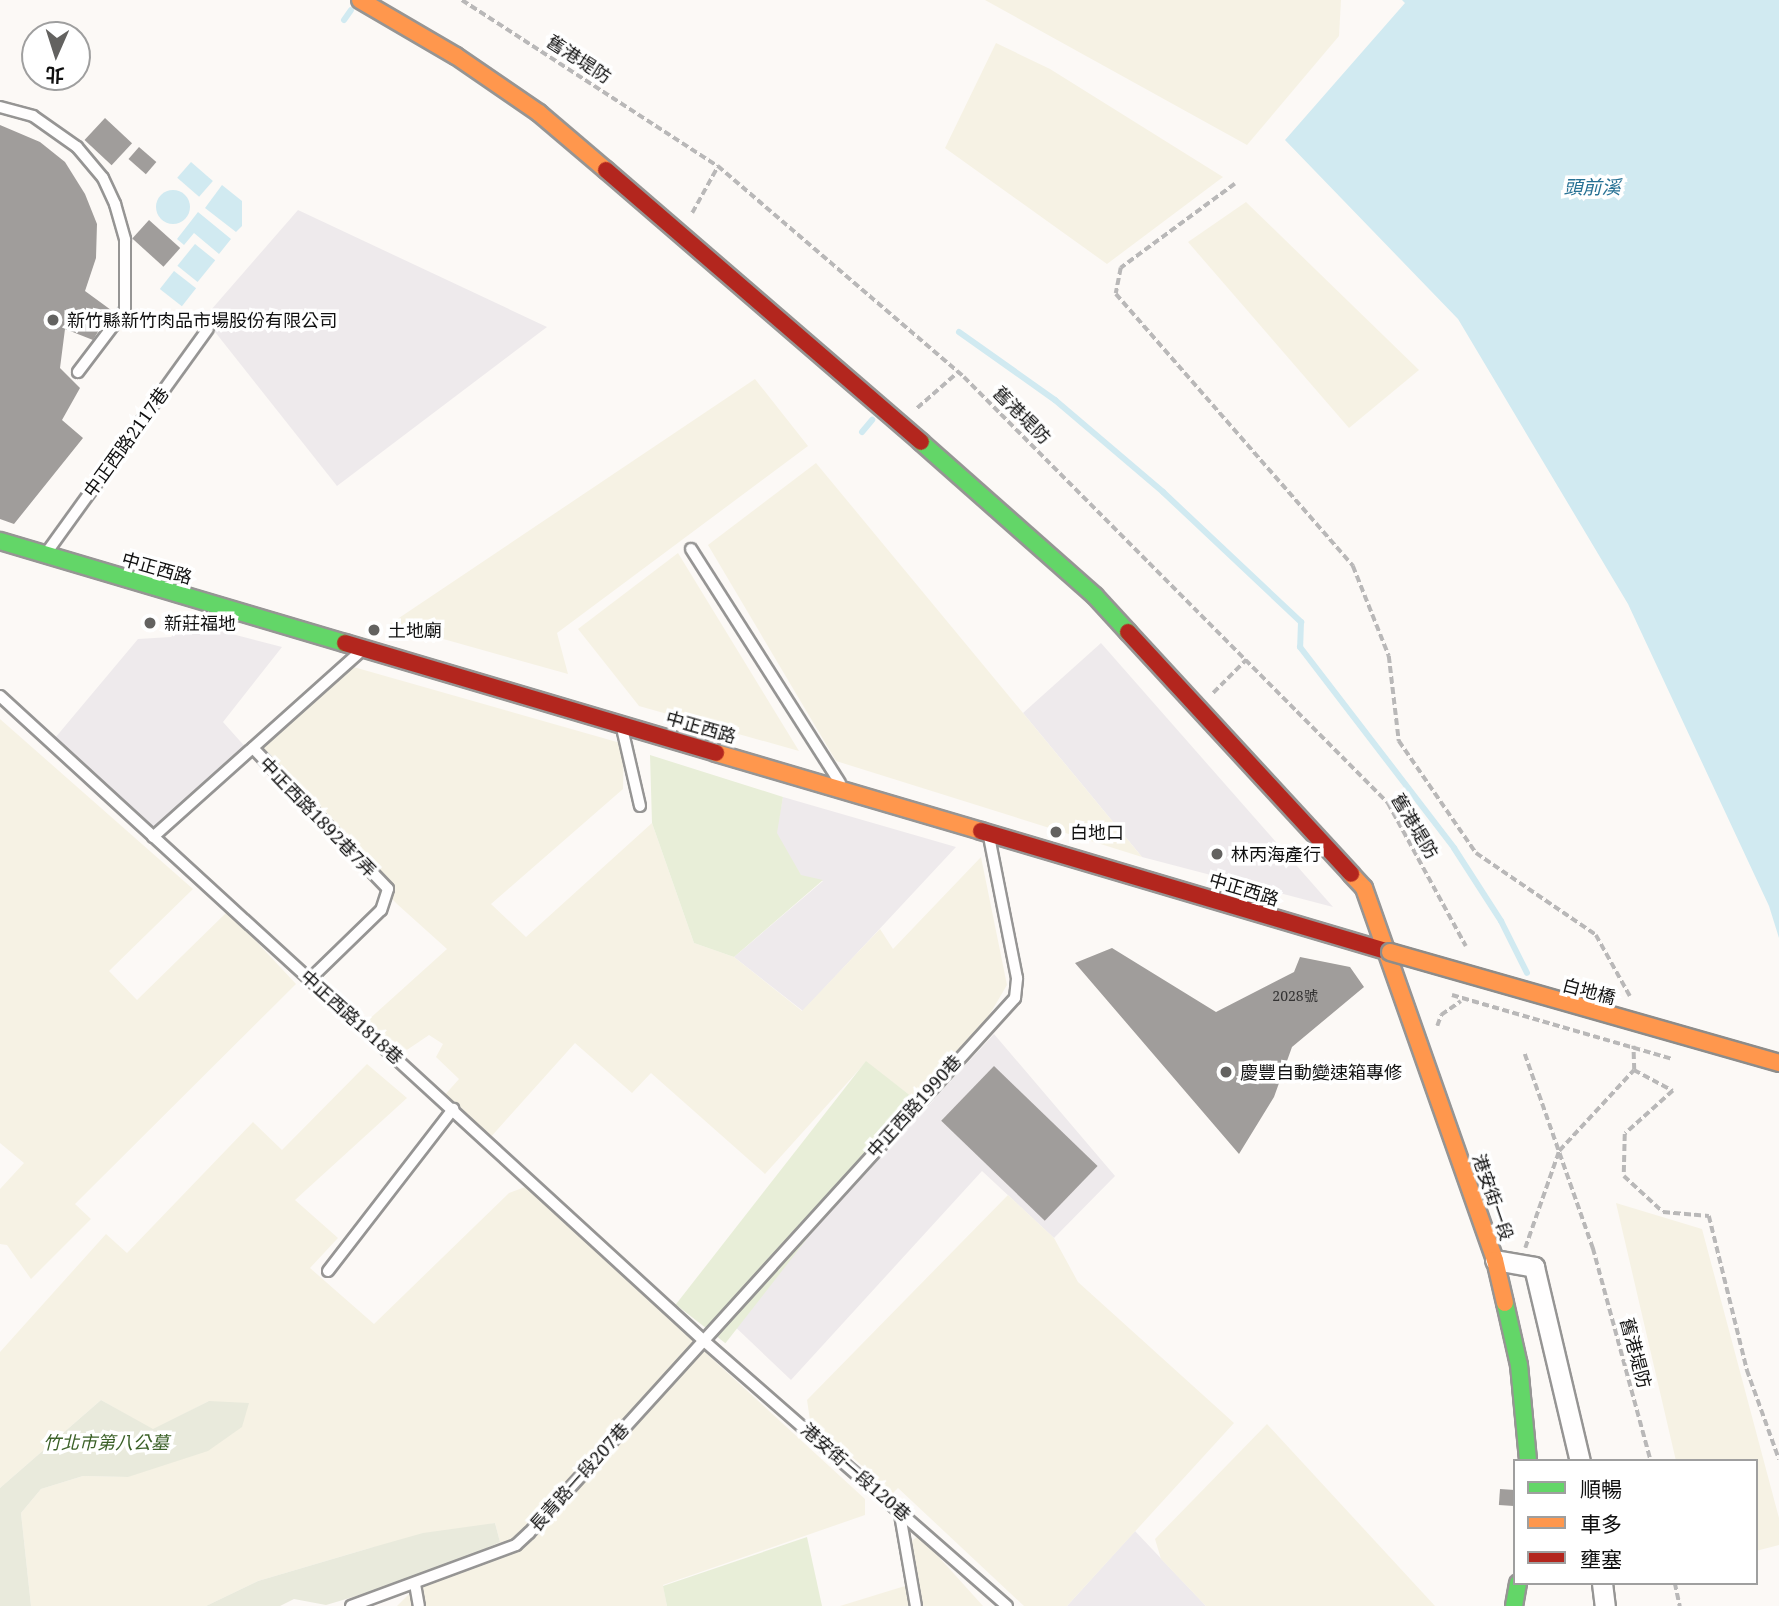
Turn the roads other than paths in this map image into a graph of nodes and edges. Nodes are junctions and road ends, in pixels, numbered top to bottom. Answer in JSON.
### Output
{"nodes":[{"id":1,"x":360,"y":0,"type":"edge"},
{"id":2,"x":0,"y":107,"type":"edge"},
{"id":3,"x":208,"y":329,"type":"dead end"},
{"id":4,"x":78,"y":372,"type":"dead end"},
{"id":5,"x":0,"y":541,"type":"edge"},
{"id":6,"x":691,"y":549,"type":"dead end"},
{"id":7,"x":45,"y":555,"type":"junction"},
{"id":8,"x":364,"y":649,"type":"junction"},
{"id":9,"x":0,"y":696,"type":"edge"},
{"id":10,"x":621,"y":724,"type":"junction"},
{"id":11,"x":253,"y":748,"type":"junction"},
{"id":12,"x":845,"y":789,"type":"junction"},
{"id":13,"x":640,"y":806,"type":"dead end"},
{"id":14,"x":989,"y":834,"type":"junction"},
{"id":15,"x":153,"y":837,"type":"junction"},
{"id":16,"x":1390,"y":953,"type":"junction"},
{"id":17,"x":310,"y":979,"type":"junction"},
{"id":18,"x":1779,"y":1063,"type":"edge"},
{"id":19,"x":453,"y":1109,"type":"junction"},
{"id":20,"x":1495,"y":1260,"type":"junction"},
{"id":21,"x":328,"y":1271,"type":"dead end"},
{"id":22,"x":703,"y":1340,"type":"junction"},
{"id":23,"x":1528,"y":1459,"type":"edge"},
{"id":24,"x":1580,"y":1459,"type":"edge"},
{"id":25,"x":899,"y":1509,"type":"junction"},
{"id":26,"x":415,"y":1584,"type":"junction"},
{"id":27,"x":1518,"y":1585,"type":"edge"},
{"id":28,"x":1602,"y":1585,"type":"edge"},
{"id":29,"x":351,"y":1606,"type":"edge"},
{"id":30,"x":419,"y":1606,"type":"edge"},
{"id":31,"x":916,"y":1606,"type":"edge"},
{"id":32,"x":1007,"y":1606,"type":"edge"},
{"id":33,"x":1514,"y":1606,"type":"edge"},
{"id":34,"x":1605,"y":1606,"type":"edge"}],
"edges":[{"from":1,"to":16,"type":"street","name":"港安街一段"},
{"from":2,"to":4,"type":"lane"},
{"from":3,"to":7,"type":"lane","name":"中正西路2117巷"},
{"from":5,"to":7,"type":"street","name":"中正西路"},
{"from":6,"to":12,"type":"lane"},
{"from":7,"to":8,"type":"street","name":"中正西路"},
{"from":8,"to":10,"type":"street","name":"中正西路"},
{"from":8,"to":11,"type":"lane"},
{"from":9,"to":15,"type":"lane","name":"中正西路1818巷"},
{"from":10,"to":12,"type":"street","name":"中正西路"},
{"from":10,"to":13,"type":"lane"},
{"from":11,"to":15,"type":"lane"},
{"from":11,"to":17,"type":"lane","name":"中正西路1892巷7弄"},
{"from":12,"to":14,"type":"street","name":"中正西路"},
{"from":14,"to":16,"type":"street","name":"中正西路"},
{"from":14,"to":22,"type":"lane","name":"中正西路1990巷"},
{"from":15,"to":17,"type":"lane","name":"中正西路1818巷"},
{"from":16,"to":18,"type":"street","name":"白地橋","bridge":true},
{"from":16,"to":20,"type":"street","name":"港安街一段"},
{"from":17,"to":19,"type":"lane","name":"中正西路1818巷"},
{"from":19,"to":21,"type":"lane"},
{"from":19,"to":22,"type":"lane","name":"中正西路1818巷"},
{"from":20,"to":23,"type":"street","name":"港安街一段"},
{"from":20,"to":24,"type":"street"},
{"from":22,"to":25,"type":"lane","name":"港安街一段120巷"},
{"from":22,"to":26,"type":"lane","name":"長青路一段207巷"},
{"from":25,"to":31,"type":"lane"},
{"from":25,"to":32,"type":"lane","name":"港安街一段120巷"},
{"from":26,"to":29,"type":"lane","name":"長青路一段207巷"},
{"from":26,"to":30,"type":"lane"},
{"from":27,"to":33,"type":"street"},
{"from":28,"to":34,"type":"street"}]}
